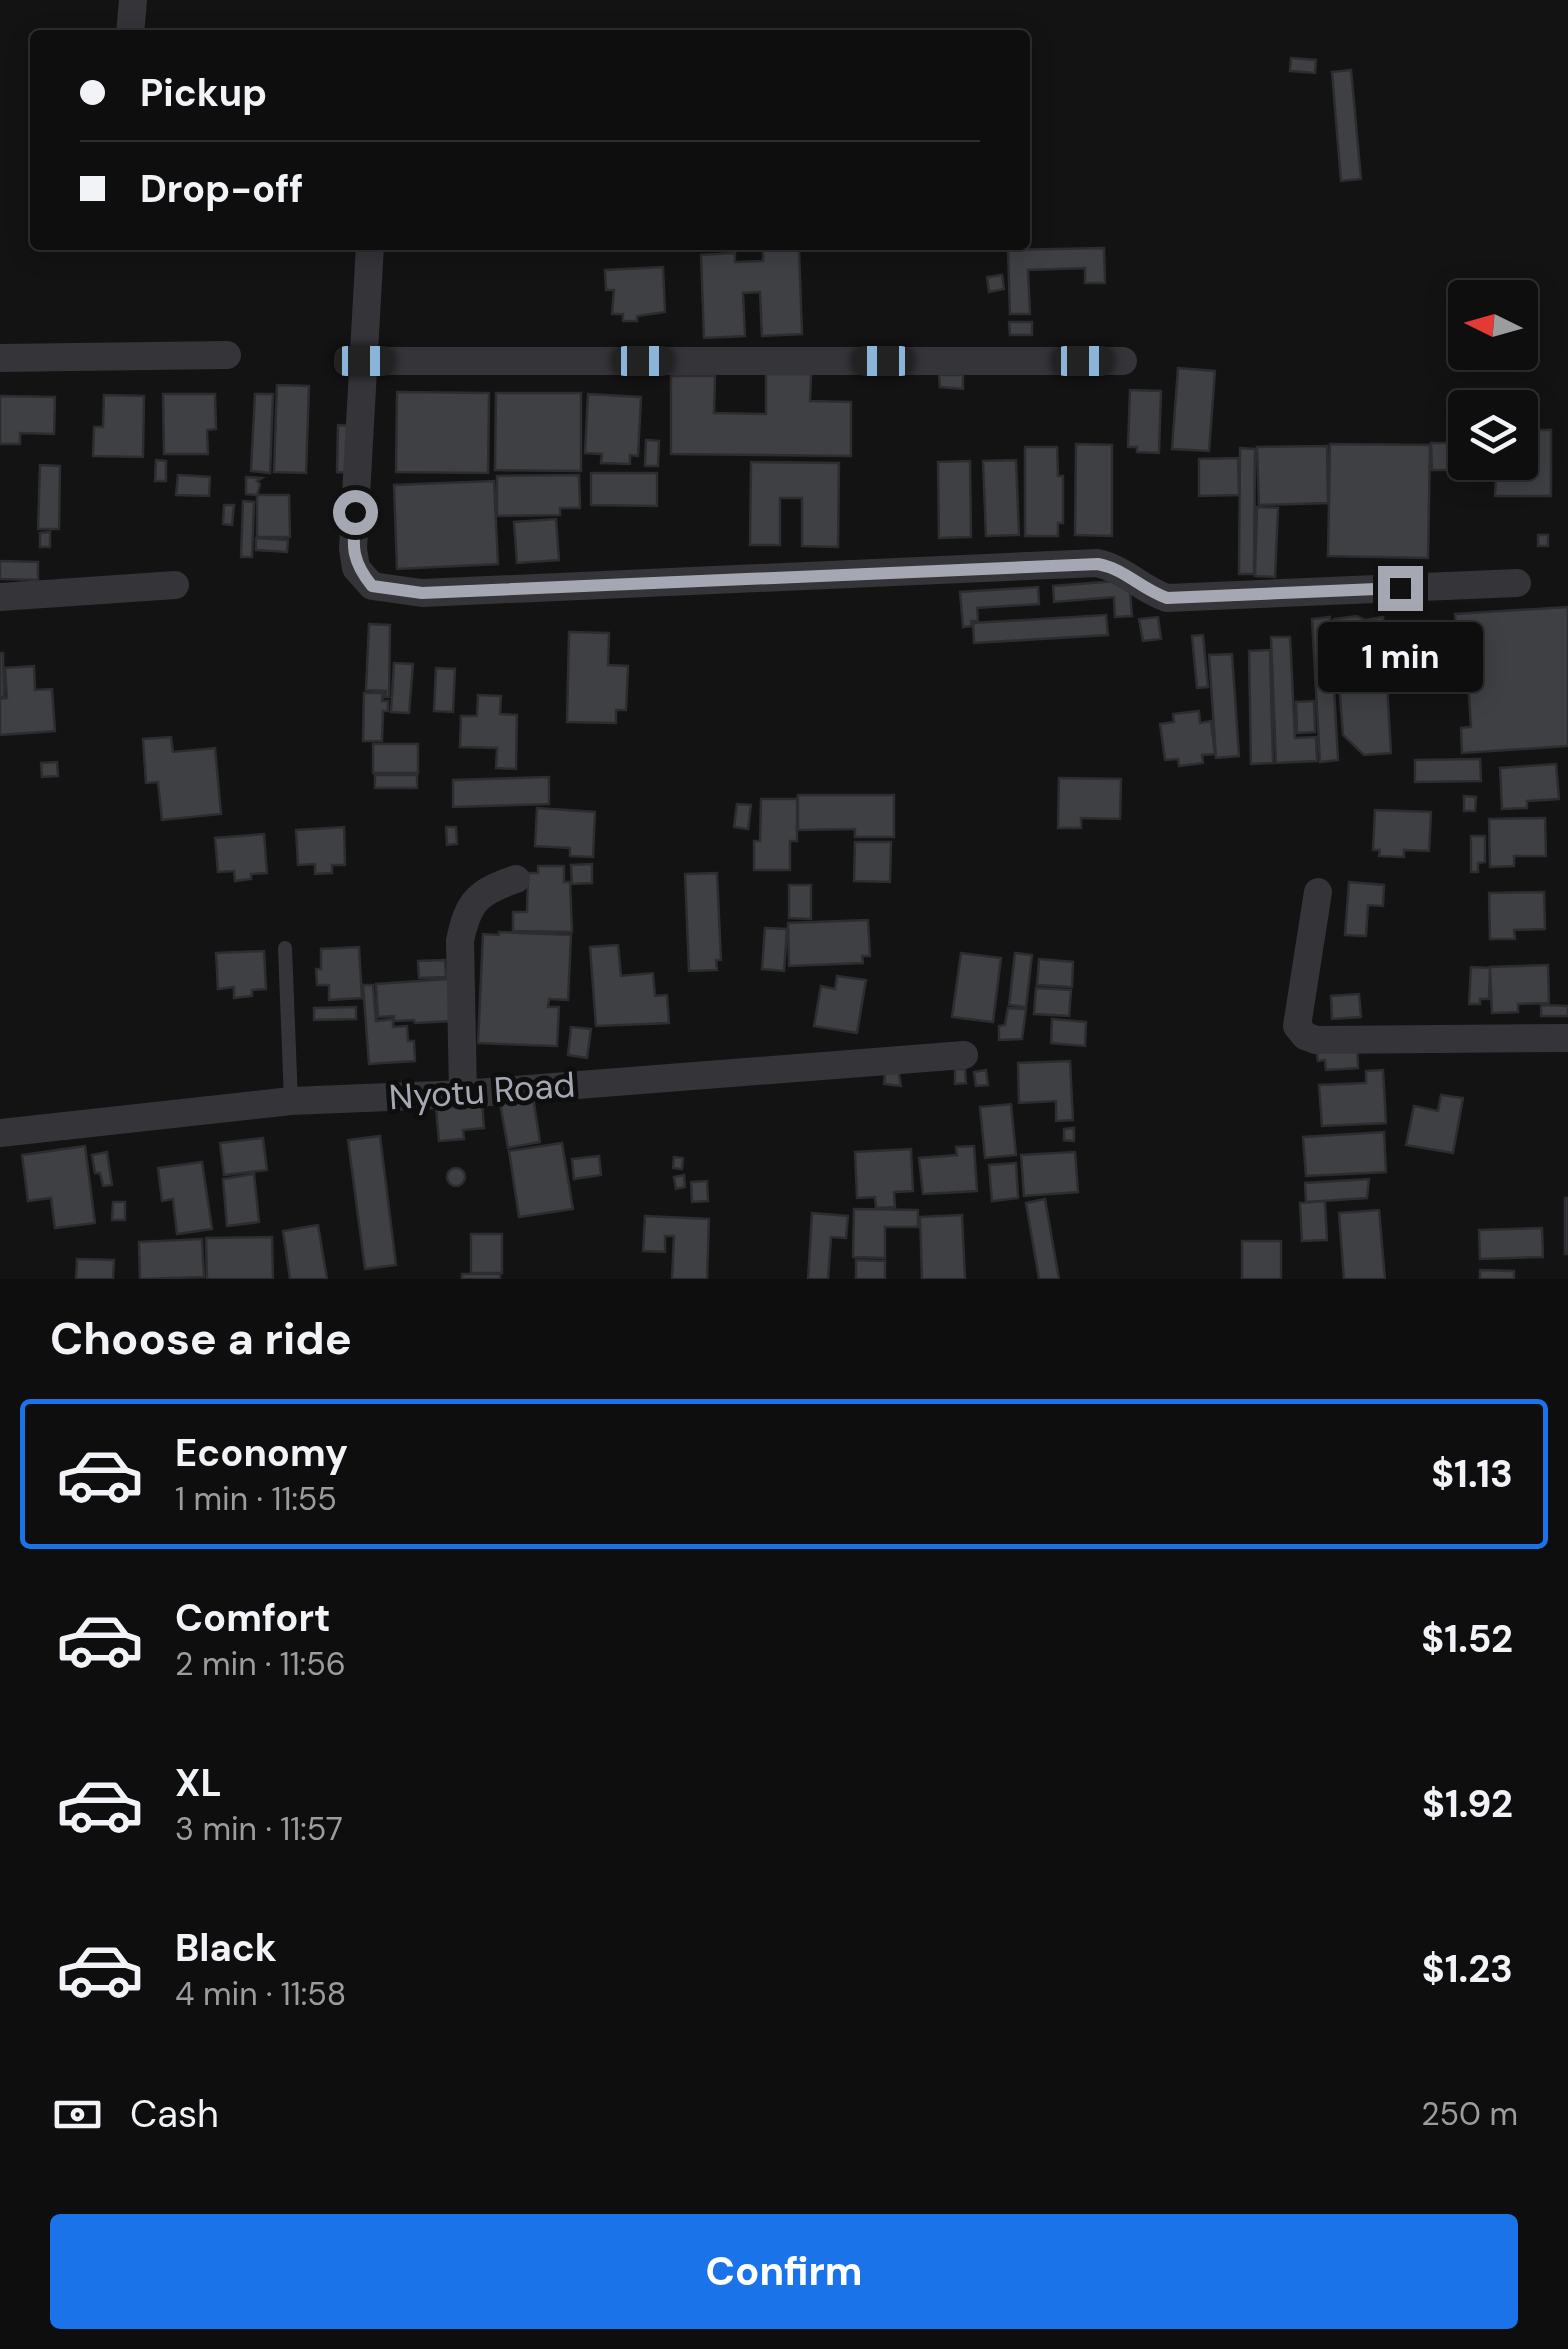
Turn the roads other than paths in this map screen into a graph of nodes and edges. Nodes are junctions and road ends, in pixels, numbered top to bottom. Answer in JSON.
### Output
{"nodes":[{"id":1,"x":133,"y":0,"type":"edge"},
{"id":2,"x":130,"y":30,"type":"edge"},
{"id":3,"x":370,"y":250,"type":"edge"},
{"id":4,"x":227,"y":355,"type":"dead end"},
{"id":5,"x":0,"y":358,"type":"edge"},
{"id":6,"x":364,"y":361,"type":"junction"},
{"id":7,"x":1123,"y":361,"type":"dead end"},
{"id":8,"x":1517,"y":583,"type":"dead end"},
{"id":9,"x":175,"y":585,"type":"dead end"},
{"id":10,"x":0,"y":596,"type":"edge"},
{"id":11,"x":516,"y":878,"type":"dead end"},
{"id":12,"x":1318,"y":892,"type":"dead end"},
{"id":13,"x":284,"y":948,"type":"dead end"},
{"id":14,"x":1568,"y":1038,"type":"edge"},
{"id":15,"x":964,"y":1055,"type":"dead end"},
{"id":16,"x":464,"y":1094,"type":"junction"},
{"id":17,"x":292,"y":1101,"type":"junction"},
{"id":18,"x":0,"y":1133,"type":"edge"}],
"edges":[{"from":1,"to":2,"type":"street"},
{"from":3,"to":6,"type":"street"},
{"from":4,"to":5,"type":"street"},
{"from":6,"to":7,"type":"street"},
{"from":6,"to":8,"type":"street"},
{"from":9,"to":10,"type":"street"},
{"from":11,"to":16,"type":"street"},
{"from":12,"to":14,"type":"street"},
{"from":13,"to":17,"type":"lane"},
{"from":15,"to":16,"type":"street","name":"Nyotu Road"},
{"from":16,"to":17,"type":"street","name":"Nyotu Road"},
{"from":17,"to":18,"type":"street","name":"Nyotu Road"}]}
